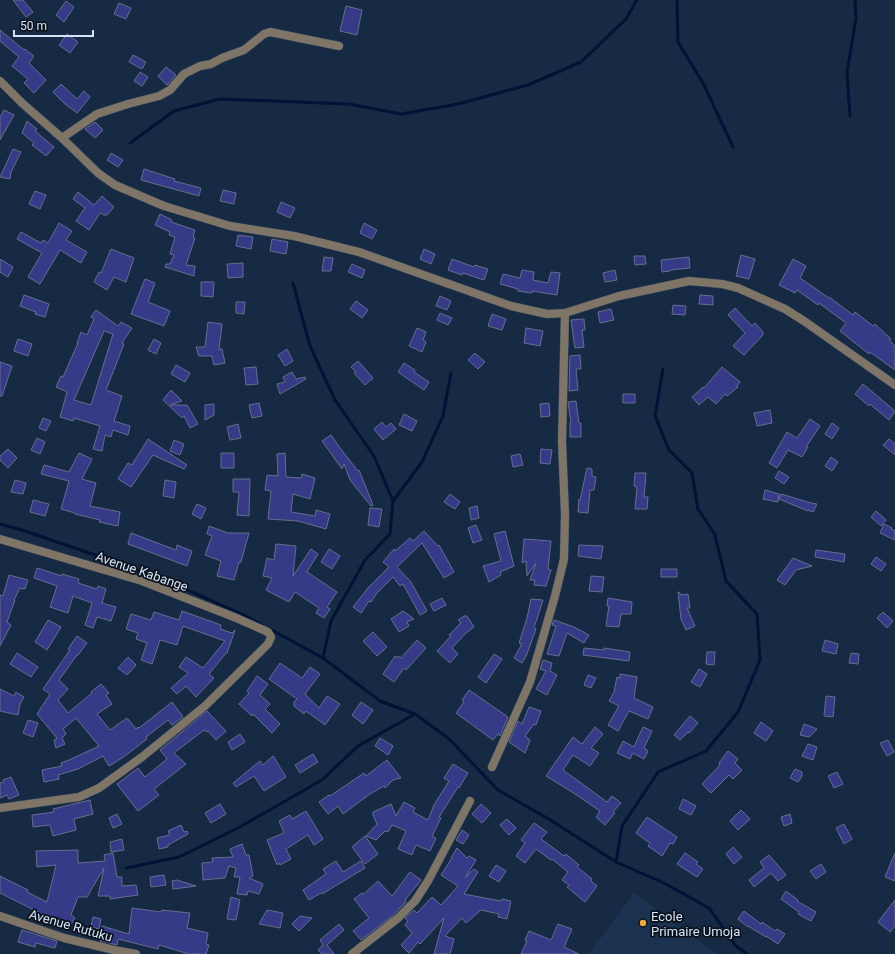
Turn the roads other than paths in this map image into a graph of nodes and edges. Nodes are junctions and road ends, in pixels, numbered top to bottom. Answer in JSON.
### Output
{"nodes":[{"id":1,"x":340,"y":46,"type":"dead end"},
{"id":2,"x":0,"y":81,"type":"edge"},
{"id":3,"x":62,"y":138,"type":"junction"},
{"id":4,"x":565,"y":313,"type":"junction"},
{"id":5,"x":895,"y":386,"type":"edge"},
{"id":6,"x":0,"y":539,"type":"edge"},
{"id":7,"x":492,"y":767,"type":"dead end"},
{"id":8,"x":470,"y":801,"type":"dead end"},
{"id":9,"x":0,"y":808,"type":"edge"},
{"id":10,"x":0,"y":916,"type":"edge"},
{"id":11,"x":136,"y":954,"type":"edge"},
{"id":12,"x":352,"y":954,"type":"edge"}],
"edges":[{"from":1,"to":3,"type":"street"},
{"from":2,"to":3,"type":"street"},
{"from":3,"to":4,"type":"street"},
{"from":4,"to":5,"type":"street"},
{"from":4,"to":7,"type":"street"},
{"from":6,"to":9,"type":"street","name":"Avenue Kabange"},
{"from":8,"to":12,"type":"street"},
{"from":10,"to":11,"type":"street","name":"Avenue Rutuku"}]}
